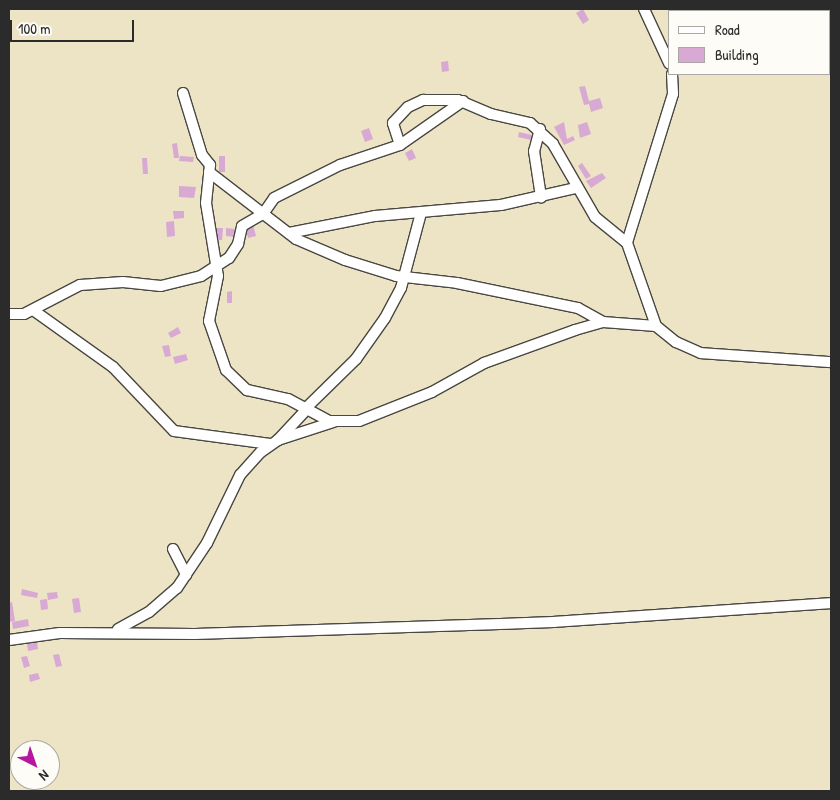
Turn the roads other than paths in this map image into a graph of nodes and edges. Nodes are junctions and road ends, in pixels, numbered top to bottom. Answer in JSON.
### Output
{"nodes":[{"id":1,"x":644,"y":9,"type":"edge"},
{"id":2,"x":668,"y":61,"type":"edge"},
{"id":3,"x":672,"y":75,"type":"edge"},
{"id":4,"x":183,"y":93,"type":"dead end"},
{"id":5,"x":463,"y":101,"type":"junction"},
{"id":6,"x":540,"y":129,"type":"junction"},
{"id":7,"x":400,"y":145,"type":"junction"},
{"id":8,"x":209,"y":172,"type":"junction"},
{"id":9,"x":576,"y":188,"type":"junction"},
{"id":10,"x":541,"y":197,"type":"junction"},
{"id":11,"x":421,"y":213,"type":"junction"},
{"id":12,"x":263,"y":214,"type":"junction"},
{"id":13,"x":290,"y":233,"type":"junction"},
{"id":14,"x":627,"y":242,"type":"junction"},
{"id":15,"x":218,"y":266,"type":"junction"},
{"id":16,"x":404,"y":278,"type":"junction"},
{"id":17,"x":33,"y":310,"type":"junction"},
{"id":18,"x":9,"y":314,"type":"edge"},
{"id":19,"x":603,"y":322,"type":"junction"},
{"id":20,"x":656,"y":326,"type":"junction"},
{"id":21,"x":831,"y":362,"type":"edge"},
{"id":22,"x":304,"y":410,"type":"junction"},
{"id":23,"x":334,"y":422,"type":"junction"},
{"id":24,"x":274,"y":442,"type":"junction"},
{"id":25,"x":173,"y":549,"type":"dead end"},
{"id":26,"x":186,"y":575,"type":"junction"},
{"id":27,"x":831,"y":603,"type":"edge"},
{"id":28,"x":112,"y":632,"type":"junction"},
{"id":29,"x":9,"y":640,"type":"edge"}],
"edges":[{"from":1,"to":2,"type":"street"},
{"from":3,"to":14,"type":"street"},
{"from":4,"to":8,"type":"street"},
{"from":5,"to":6,"type":"street"},
{"from":5,"to":7,"type":"street"},
{"from":5,"to":7,"type":"street"},
{"from":6,"to":9,"type":"street"},
{"from":6,"to":10,"type":"street"},
{"from":7,"to":12,"type":"street"},
{"from":8,"to":12,"type":"street"},
{"from":8,"to":15,"type":"street"},
{"from":9,"to":10,"type":"street"},
{"from":9,"to":14,"type":"street"},
{"from":10,"to":11,"type":"street"},
{"from":11,"to":13,"type":"street"},
{"from":11,"to":16,"type":"street"},
{"from":12,"to":13,"type":"street"},
{"from":12,"to":15,"type":"street"},
{"from":13,"to":16,"type":"street"},
{"from":14,"to":20,"type":"street"},
{"from":15,"to":17,"type":"street"},
{"from":15,"to":22,"type":"street"},
{"from":16,"to":19,"type":"street"},
{"from":16,"to":22,"type":"street"},
{"from":17,"to":18,"type":"street"},
{"from":17,"to":24,"type":"street"},
{"from":19,"to":20,"type":"street"},
{"from":19,"to":23,"type":"street"},
{"from":20,"to":21,"type":"street"},
{"from":22,"to":23,"type":"street"},
{"from":22,"to":24,"type":"street"},
{"from":23,"to":24,"type":"street"},
{"from":24,"to":26,"type":"street"},
{"from":25,"to":26,"type":"street"},
{"from":26,"to":28,"type":"street"},
{"from":27,"to":28,"type":"street"},
{"from":28,"to":29,"type":"street"}]}
